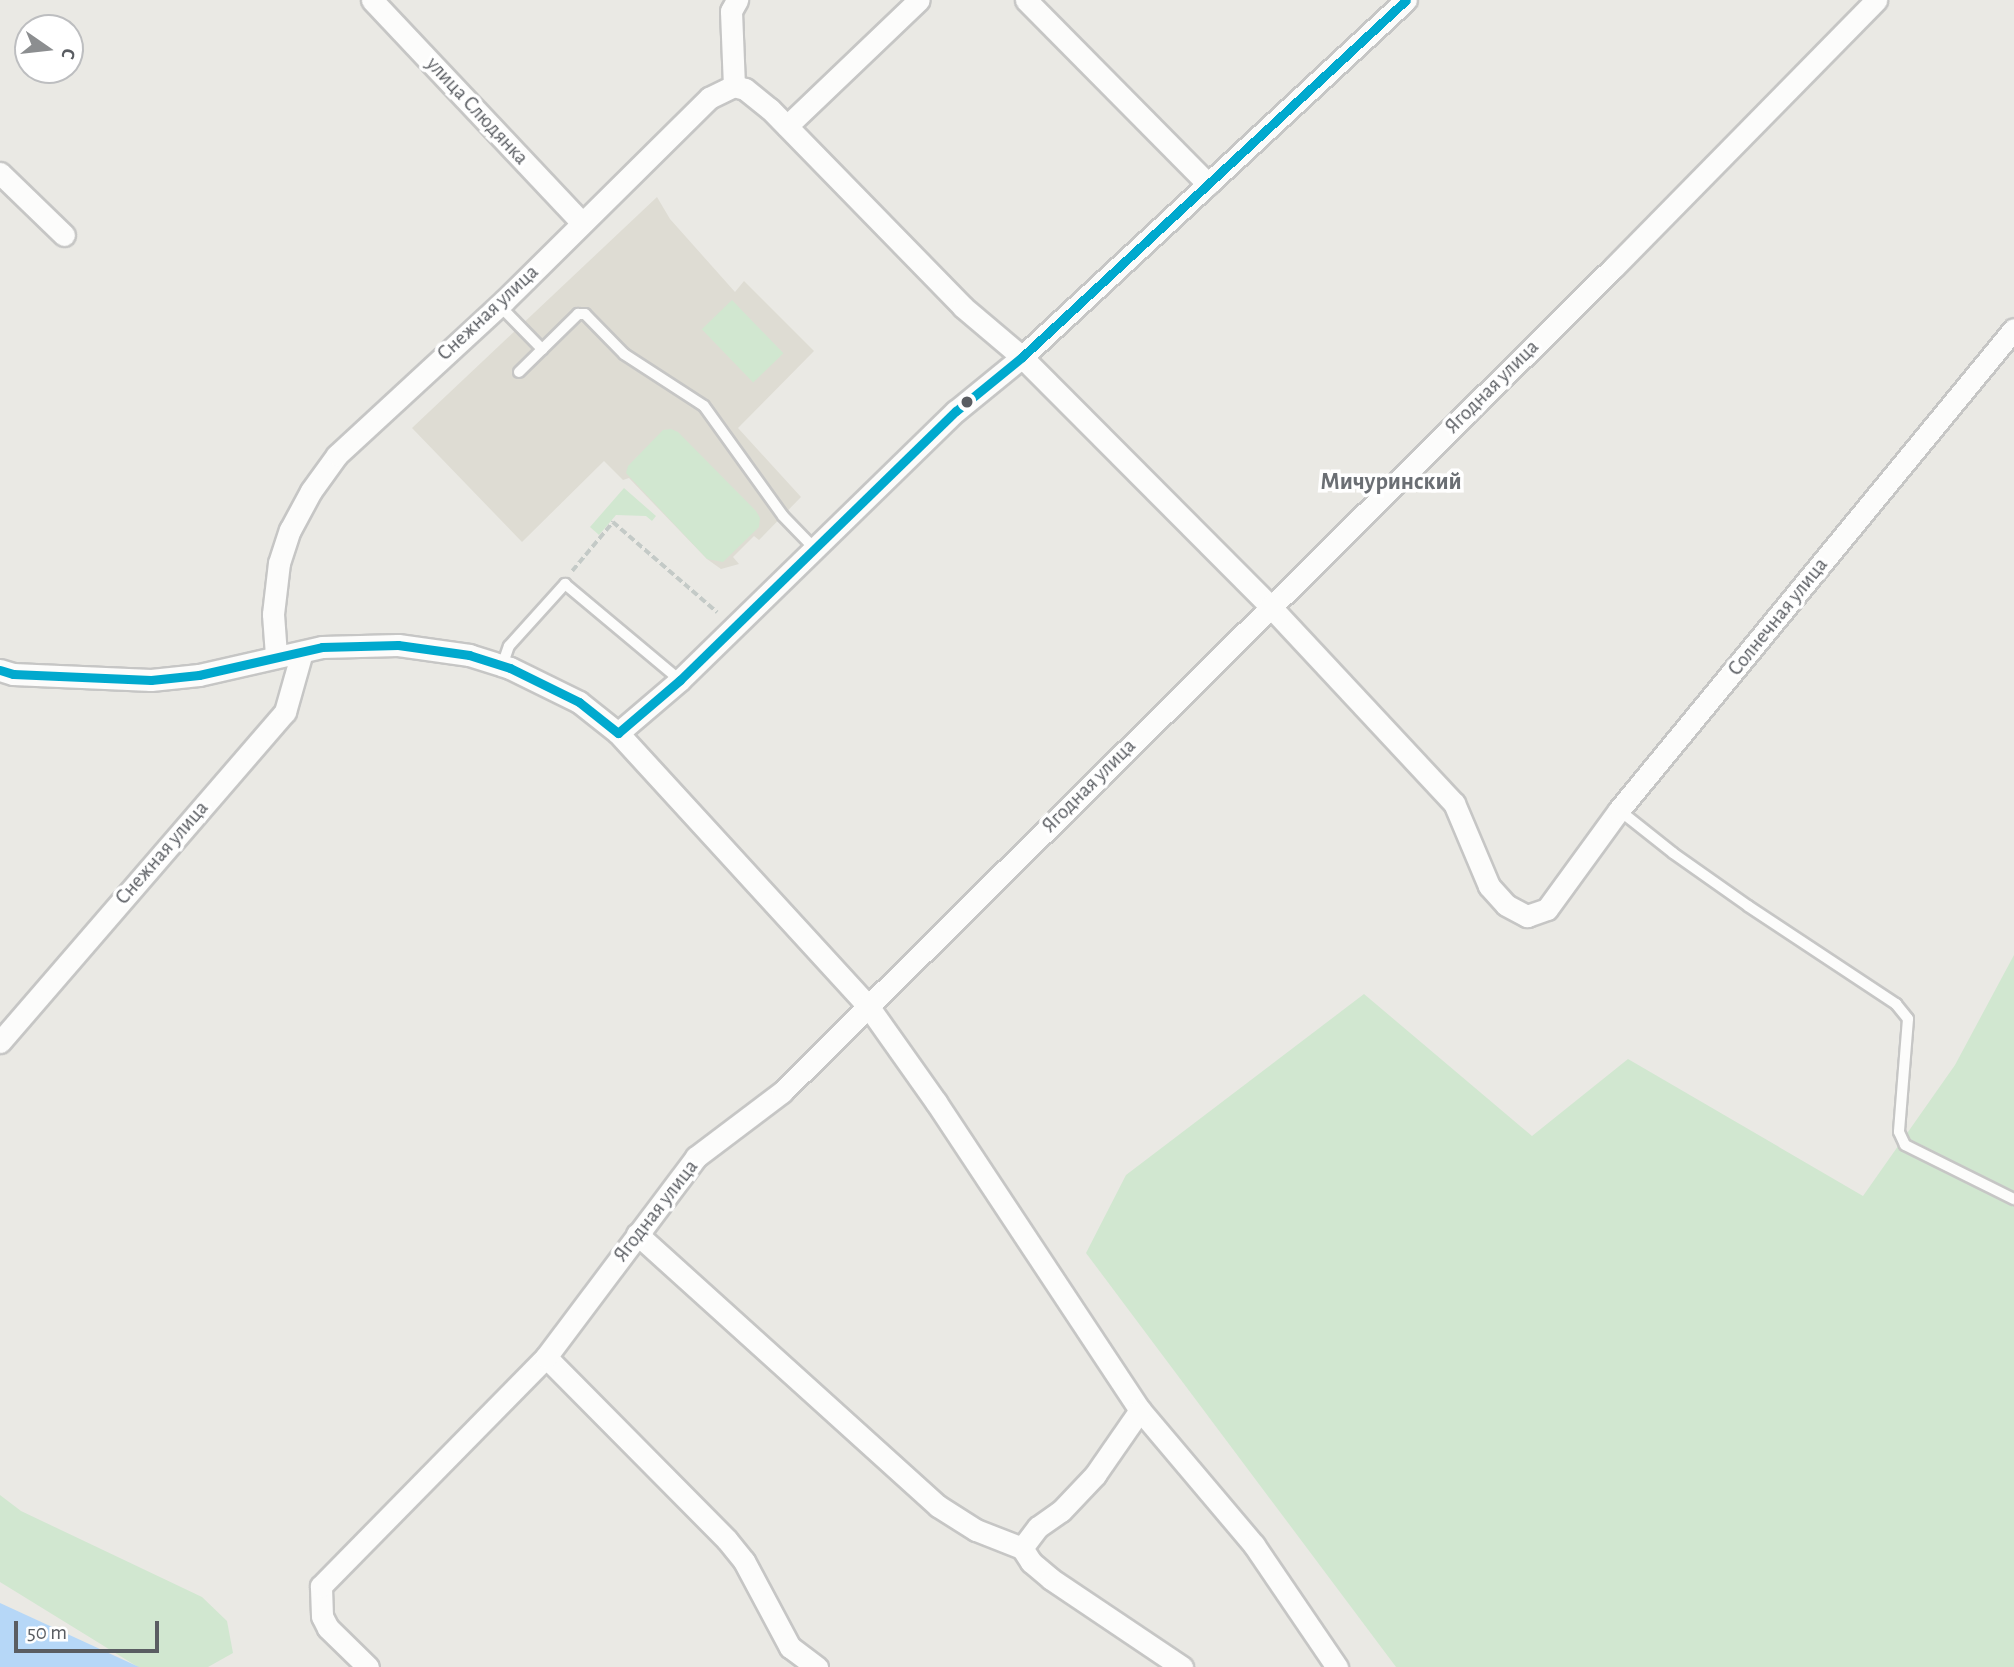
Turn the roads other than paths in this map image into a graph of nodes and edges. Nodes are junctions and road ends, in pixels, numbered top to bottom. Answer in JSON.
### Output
{"nodes":[{"id":1,"x":372,"y":0,"type":"edge"},
{"id":2,"x":737,"y":0,"type":"edge"},
{"id":3,"x":919,"y":0,"type":"edge"},
{"id":4,"x":1026,"y":0,"type":"edge"},
{"id":5,"x":1406,"y":0,"type":"edge"},
{"id":6,"x":1876,"y":0,"type":"edge"},
{"id":7,"x":734,"y":86,"type":"junction"},
{"id":8,"x":787,"y":126,"type":"junction"},
{"id":9,"x":0,"y":173,"type":"edge"},
{"id":10,"x":1208,"y":184,"type":"junction"},
{"id":11,"x":582,"y":223,"type":"junction"},
{"id":12,"x":64,"y":235,"type":"dead end"},
{"id":13,"x":499,"y":305,"type":"junction"},
{"id":14,"x":2014,"y":329,"type":"edge"},
{"id":15,"x":542,"y":349,"type":"junction"},
{"id":16,"x":1023,"y":357,"type":"junction"},
{"id":17,"x":519,"y":372,"type":"dead end"},
{"id":18,"x":815,"y":549,"type":"junction"},
{"id":19,"x":1270,"y":606,"type":"junction"},
{"id":20,"x":302,"y":652,"type":"junction"},
{"id":21,"x":276,"y":655,"type":"junction"},
{"id":22,"x":502,"y":666,"type":"junction"},
{"id":23,"x":0,"y":670,"type":"edge"},
{"id":24,"x":680,"y":680,"type":"junction"},
{"id":25,"x":618,"y":733,"type":"junction"},
{"id":26,"x":1619,"y":810,"type":"junction"},
{"id":27,"x":868,"y":1006,"type":"junction"},
{"id":28,"x":0,"y":1042,"type":"edge"},
{"id":29,"x":2014,"y":1199,"type":"edge"},
{"id":30,"x":637,"y":1234,"type":"junction"},
{"id":31,"x":546,"y":1357,"type":"junction"},
{"id":32,"x":1140,"y":1410,"type":"junction"},
{"id":33,"x":1023,"y":1548,"type":"junction"},
{"id":34,"x":368,"y":1667,"type":"edge"},
{"id":35,"x":817,"y":1667,"type":"edge"},
{"id":36,"x":1182,"y":1667,"type":"edge"},
{"id":37,"x":1337,"y":1667,"type":"edge"}],
"edges":[{"from":1,"to":11,"type":"street","name":"улица Слюдянка"},
{"from":2,"to":7,"type":"street"},
{"from":3,"to":8,"type":"street"},
{"from":4,"to":10,"type":"street"},
{"from":5,"to":10,"type":"street"},
{"from":6,"to":19,"type":"street","name":"Ягодная улица"},
{"from":7,"to":8,"type":"street"},
{"from":7,"to":11,"type":"street","name":"Снежная улица"},
{"from":8,"to":16,"type":"street"},
{"from":9,"to":12,"type":"street"},
{"from":10,"to":16,"type":"street"},
{"from":11,"to":13,"type":"street","name":"Снежная улица"},
{"from":13,"to":15,"type":"lane"},
{"from":13,"to":21,"type":"street","name":"Снежная улица"},
{"from":14,"to":26,"type":"street","name":"Солнечная улица"},
{"from":15,"to":17,"type":"lane"},
{"from":15,"to":18,"type":"lane"},
{"from":16,"to":18,"type":"street"},
{"from":16,"to":19,"type":"street"},
{"from":18,"to":24,"type":"street"},
{"from":19,"to":26,"type":"street","name":"Солнечная улица"},
{"from":19,"to":27,"type":"street","name":"Ягодная улица"},
{"from":20,"to":21,"type":"street"},
{"from":20,"to":22,"type":"street"},
{"from":20,"to":28,"type":"street","name":"Снежная улица"},
{"from":21,"to":23,"type":"street"},
{"from":22,"to":24,"type":"lane"},
{"from":22,"to":25,"type":"street"},
{"from":24,"to":25,"type":"street"},
{"from":25,"to":27,"type":"street"},
{"from":26,"to":29,"type":"lane"},
{"from":27,"to":30,"type":"street","name":"Ягодная улица"},
{"from":27,"to":32,"type":"street"},
{"from":30,"to":31,"type":"street","name":"Ягодная улица"},
{"from":30,"to":33,"type":"street"},
{"from":31,"to":34,"type":"street","name":"Ягодная улица"},
{"from":31,"to":35,"type":"street"},
{"from":32,"to":33,"type":"street"},
{"from":32,"to":37,"type":"street"},
{"from":33,"to":36,"type":"street"}]}
